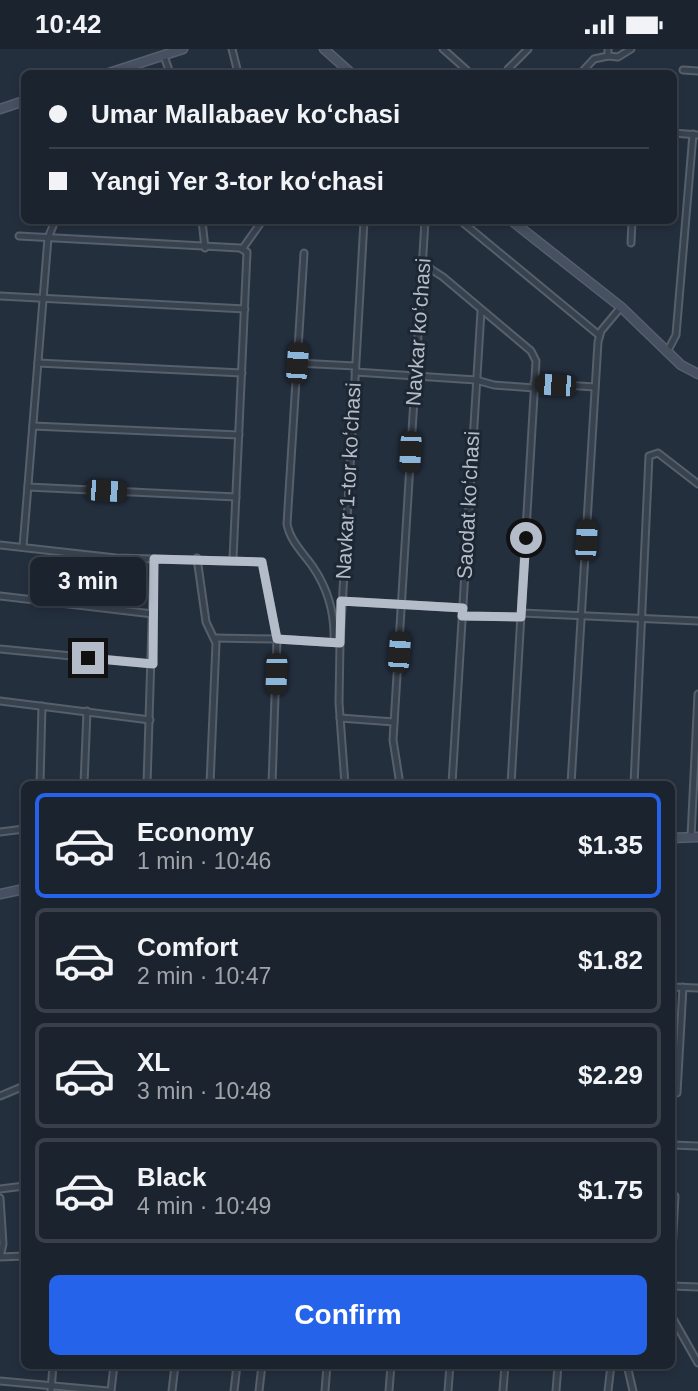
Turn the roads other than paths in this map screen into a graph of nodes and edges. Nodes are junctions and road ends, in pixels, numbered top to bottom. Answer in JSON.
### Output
{"nodes":[{"id":1,"x":183,"y":49,"type":"edge"},
{"id":2,"x":232,"y":49,"type":"edge"},
{"id":3,"x":324,"y":49,"type":"edge"},
{"id":4,"x":443,"y":49,"type":"edge"},
{"id":5,"x":528,"y":49,"type":"edge"},
{"id":6,"x":631,"y":49,"type":"edge"},
{"id":7,"x":608,"y":52,"type":"edge"},
{"id":8,"x":164,"y":55,"type":"junction"},
{"id":9,"x":118,"y":70,"type":"edge"},
{"id":10,"x":169,"y":70,"type":"edge"},
{"id":11,"x":238,"y":70,"type":"edge"},
{"id":12,"x":348,"y":70,"type":"edge"},
{"id":13,"x":467,"y":70,"type":"edge"},
{"id":14,"x":508,"y":70,"type":"edge"},
{"id":15,"x":584,"y":70,"type":"edge"},
{"id":16,"x":683,"y":70,"type":"dead end"},
{"id":17,"x":698,"y":71,"type":"edge"},
{"id":18,"x":21,"y":102,"type":"edge"},
{"id":19,"x":0,"y":109,"type":"edge"},
{"id":20,"x":677,"y":133,"type":"edge"},
{"id":21,"x":696,"y":134,"type":"edge"},
{"id":22,"x":54,"y":224,"type":"edge"},
{"id":23,"x":202,"y":224,"type":"edge"},
{"id":24,"x":260,"y":224,"type":"edge"},
{"id":25,"x":364,"y":224,"type":"edge"},
{"id":26,"x":425,"y":224,"type":"edge"},
{"id":27,"x":465,"y":224,"type":"edge"},
{"id":28,"x":516,"y":224,"type":"edge"},
{"id":29,"x":632,"y":224,"type":"edge"},
{"id":30,"x":19,"y":236,"type":"dead end"},
{"id":31,"x":48,"y":238,"type":"junction"},
{"id":32,"x":631,"y":243,"type":"dead end"},
{"id":33,"x":205,"y":248,"type":"junction"},
{"id":34,"x":242,"y":248,"type":"junction"},
{"id":35,"x":304,"y":253,"type":"dead end"},
{"id":36,"x":423,"y":264,"type":"junction"},
{"id":37,"x":0,"y":296,"type":"edge"},
{"id":38,"x":43,"y":300,"type":"junction"},
{"id":39,"x":621,"y":307,"type":"junction"},
{"id":40,"x":245,"y":309,"type":"junction"},
{"id":41,"x":481,"y":311,"type":"junction"},
{"id":42,"x":599,"y":335,"type":"junction"},
{"id":43,"x":667,"y":352,"type":"junction"},
{"id":44,"x":38,"y":363,"type":"junction"},
{"id":45,"x":297,"y":363,"type":"junction"},
{"id":46,"x":355,"y":369,"type":"junction"},
{"id":47,"x":242,"y":373,"type":"junction"},
{"id":48,"x":698,"y":374,"type":"edge"},
{"id":49,"x":414,"y":376,"type":"junction"},
{"id":50,"x":476,"y":380,"type":"junction"},
{"id":51,"x":534,"y":386,"type":"junction"},
{"id":52,"x":595,"y":387,"type":"junction"},
{"id":53,"x":33,"y":426,"type":"junction"},
{"id":54,"x":239,"y":435,"type":"junction"},
{"id":55,"x":698,"y":484,"type":"edge"},
{"id":56,"x":28,"y":487,"type":"junction"},
{"id":57,"x":236,"y":497,"type":"junction"},
{"id":58,"x":0,"y":545,"type":"edge"},
{"id":59,"x":23,"y":547,"type":"junction"},
{"id":60,"x":197,"y":558,"type":"junction"},
{"id":61,"x":154,"y":559,"type":"junction"},
{"id":62,"x":233,"y":559,"type":"junction"},
{"id":63,"x":0,"y":596,"type":"edge"},
{"id":64,"x":341,"y":601,"type":"junction"},
{"id":65,"x":402,"y":605,"type":"junction"},
{"id":66,"x":463,"y":608,"type":"junction"},
{"id":67,"x":153,"y":614,"type":"junction"},
{"id":68,"x":522,"y":615,"type":"junction"},
{"id":69,"x":462,"y":616,"type":"junction"},
{"id":70,"x":582,"y":616,"type":"junction"},
{"id":71,"x":643,"y":618,"type":"junction"},
{"id":72,"x":698,"y":621,"type":"edge"},
{"id":73,"x":214,"y":638,"type":"junction"},
{"id":74,"x":277,"y":639,"type":"junction"},
{"id":75,"x":337,"y":643,"type":"junction"},
{"id":76,"x":0,"y":649,"type":"edge"},
{"id":77,"x":153,"y":664,"type":"junction"},
{"id":78,"x":698,"y":694,"type":"edge"},
{"id":79,"x":0,"y":701,"type":"edge"},
{"id":80,"x":42,"y":706,"type":"junction"},
{"id":81,"x":87,"y":712,"type":"junction"},
{"id":82,"x":340,"y":718,"type":"junction"},
{"id":83,"x":150,"y":720,"type":"junction"},
{"id":84,"x":394,"y":722,"type":"junction"},
{"id":85,"x":399,"y":778,"type":"dead end"},
{"id":86,"x":40,"y":781,"type":"edge"},
{"id":87,"x":84,"y":781,"type":"edge"},
{"id":88,"x":147,"y":781,"type":"edge"},
{"id":89,"x":210,"y":781,"type":"edge"},
{"id":90,"x":272,"y":781,"type":"edge"},
{"id":91,"x":345,"y":781,"type":"edge"},
{"id":92,"x":452,"y":781,"type":"edge"},
{"id":93,"x":510,"y":781,"type":"edge"},
{"id":94,"x":571,"y":781,"type":"edge"},
{"id":95,"x":634,"y":781,"type":"edge"},
{"id":96,"x":21,"y":829,"type":"edge"},
{"id":97,"x":0,"y":832,"type":"edge"},
{"id":98,"x":695,"y":837,"type":"edge"},
{"id":99,"x":675,"y":838,"type":"edge"},
{"id":100,"x":21,"y":890,"type":"edge"},
{"id":101,"x":0,"y":894,"type":"edge"},
{"id":102,"x":675,"y":986,"type":"edge"},
{"id":103,"x":683,"y":987,"type":"junction"},
{"id":104,"x":698,"y":988,"type":"edge"},
{"id":105,"x":21,"y":1087,"type":"edge"},
{"id":106,"x":677,"y":1093,"type":"dead end"},
{"id":107,"x":0,"y":1096,"type":"edge"},
{"id":108,"x":675,"y":1145,"type":"edge"},
{"id":109,"x":698,"y":1146,"type":"edge"},
{"id":110,"x":21,"y":1186,"type":"edge"},
{"id":111,"x":0,"y":1189,"type":"edge"},
{"id":112,"x":0,"y":1198,"type":"edge"},
{"id":113,"x":21,"y":1256,"type":"edge"},
{"id":114,"x":0,"y":1257,"type":"edge"},
{"id":115,"x":675,"y":1286,"type":"edge"},
{"id":116,"x":698,"y":1287,"type":"edge"},
{"id":117,"x":675,"y":1322,"type":"edge"},
{"id":118,"x":698,"y":1363,"type":"edge"},
{"id":119,"x":53,"y":1369,"type":"edge"},
{"id":120,"x":113,"y":1369,"type":"edge"},
{"id":121,"x":175,"y":1369,"type":"edge"},
{"id":122,"x":237,"y":1369,"type":"edge"},
{"id":123,"x":262,"y":1369,"type":"edge"},
{"id":124,"x":327,"y":1369,"type":"edge"},
{"id":125,"x":391,"y":1369,"type":"edge"},
{"id":126,"x":450,"y":1369,"type":"edge"},
{"id":127,"x":505,"y":1369,"type":"edge"},
{"id":128,"x":558,"y":1369,"type":"edge"},
{"id":129,"x":611,"y":1369,"type":"edge"},
{"id":130,"x":628,"y":1369,"type":"edge"},
{"id":131,"x":0,"y":1381,"type":"edge"},
{"id":132,"x":51,"y":1388,"type":"edge"},
{"id":133,"x":110,"y":1391,"type":"edge"},
{"id":134,"x":172,"y":1391,"type":"edge"},
{"id":135,"x":234,"y":1391,"type":"edge"},
{"id":136,"x":259,"y":1391,"type":"edge"},
{"id":137,"x":325,"y":1391,"type":"edge"},
{"id":138,"x":389,"y":1391,"type":"edge"},
{"id":139,"x":448,"y":1391,"type":"edge"},
{"id":140,"x":503,"y":1391,"type":"edge"},
{"id":141,"x":556,"y":1391,"type":"edge"},
{"id":142,"x":608,"y":1391,"type":"edge"},
{"id":143,"x":632,"y":1391,"type":"edge"}],
"edges":[{"from":1,"to":8,"type":"main road"},
{"from":2,"to":11,"type":"street"},
{"from":3,"to":12,"type":"main road"},
{"from":4,"to":13,"type":"street"},
{"from":5,"to":14,"type":"street"},
{"from":6,"to":7,"type":"street"},
{"from":7,"to":15,"type":"street"},
{"from":8,"to":9,"type":"main road"},
{"from":8,"to":10,"type":"street"},
{"from":16,"to":17,"type":"street"},
{"from":18,"to":19,"type":"main road"},
{"from":20,"to":21,"type":"street"},
{"from":21,"to":43,"type":"street"},
{"from":22,"to":31,"type":"street"},
{"from":23,"to":33,"type":"street"},
{"from":24,"to":34,"type":"street"},
{"from":25,"to":46,"type":"street","name":"Navkar 1-tor koʻchasi"},
{"from":26,"to":36,"type":"street","name":"Navkar koʻchasi"},
{"from":27,"to":42,"type":"street"},
{"from":28,"to":39,"type":"main road"},
{"from":29,"to":32,"type":"street"},
{"from":30,"to":31,"type":"street"},
{"from":31,"to":33,"type":"street"},
{"from":31,"to":38,"type":"street"},
{"from":33,"to":34,"type":"street"},
{"from":34,"to":40,"type":"street"},
{"from":35,"to":45,"type":"street"},
{"from":36,"to":41,"type":"street"},
{"from":36,"to":49,"type":"street","name":"Navkar koʻchasi"},
{"from":37,"to":38,"type":"street"},
{"from":38,"to":40,"type":"street"},
{"from":38,"to":44,"type":"street"},
{"from":39,"to":42,"type":"street"},
{"from":39,"to":43,"type":"main road"},
{"from":40,"to":47,"type":"street"},
{"from":41,"to":50,"type":"street","name":"Saodat koʻchasi"},
{"from":41,"to":51,"type":"street"},
{"from":42,"to":52,"type":"street"},
{"from":43,"to":48,"type":"main road"},
{"from":44,"to":47,"type":"street"},
{"from":44,"to":53,"type":"street"},
{"from":45,"to":46,"type":"street"},
{"from":45,"to":75,"type":"street"},
{"from":46,"to":49,"type":"street"},
{"from":46,"to":64,"type":"street","name":"Navkar 1-tor koʻchasi"},
{"from":47,"to":54,"type":"street"},
{"from":49,"to":50,"type":"street"},
{"from":49,"to":65,"type":"street","name":"Navkar koʻchasi"},
{"from":50,"to":51,"type":"street"},
{"from":50,"to":66,"type":"street","name":"Saodat koʻchasi"},
{"from":51,"to":52,"type":"street"},
{"from":51,"to":68,"type":"street"},
{"from":52,"to":70,"type":"street"},
{"from":53,"to":54,"type":"street"},
{"from":53,"to":56,"type":"street"},
{"from":54,"to":57,"type":"street"},
{"from":55,"to":71,"type":"street"},
{"from":56,"to":57,"type":"street"},
{"from":56,"to":59,"type":"street"},
{"from":57,"to":62,"type":"street"},
{"from":58,"to":59,"type":"street"},
{"from":59,"to":61,"type":"street"},
{"from":60,"to":61,"type":"street"},
{"from":60,"to":62,"type":"street"},
{"from":60,"to":73,"type":"street"},
{"from":61,"to":67,"type":"street"},
{"from":62,"to":74,"type":"street"},
{"from":63,"to":67,"type":"street"},
{"from":64,"to":65,"type":"street"},
{"from":64,"to":75,"type":"street","name":"Navkar 1-tor koʻchasi"},
{"from":65,"to":66,"type":"street"},
{"from":65,"to":84,"type":"street","name":"Navkar koʻchasi"},
{"from":66,"to":69,"type":"street","name":"Saodat koʻchasi"},
{"from":67,"to":77,"type":"street"},
{"from":68,"to":69,"type":"street"},
{"from":68,"to":70,"type":"street"},
{"from":68,"to":93,"type":"street"},
{"from":69,"to":92,"type":"street","name":"Saodat koʻchasi"},
{"from":70,"to":71,"type":"street"},
{"from":70,"to":94,"type":"street"},
{"from":71,"to":72,"type":"street"},
{"from":71,"to":95,"type":"street"},
{"from":73,"to":74,"type":"street"},
{"from":73,"to":89,"type":"street"},
{"from":74,"to":75,"type":"street"},
{"from":74,"to":90,"type":"street"},
{"from":75,"to":82,"type":"street","name":"Navkar 1-tor koʻchasi"},
{"from":76,"to":77,"type":"street"},
{"from":77,"to":83,"type":"street"},
{"from":78,"to":98,"type":"street"},
{"from":79,"to":80,"type":"street"},
{"from":80,"to":81,"type":"street"},
{"from":80,"to":86,"type":"street"},
{"from":81,"to":83,"type":"street"},
{"from":81,"to":87,"type":"street"},
{"from":82,"to":84,"type":"street"},
{"from":82,"to":91,"type":"street","name":"Navkar 1-tor koʻchasi"},
{"from":83,"to":88,"type":"street"},
{"from":84,"to":85,"type":"street","name":"Navkar koʻchasi"},
{"from":96,"to":97,"type":"street"},
{"from":98,"to":99,"type":"main road"},
{"from":100,"to":101,"type":"main road"},
{"from":102,"to":103,"type":"street"},
{"from":103,"to":104,"type":"street"},
{"from":103,"to":106,"type":"street"},
{"from":105,"to":107,"type":"street"},
{"from":108,"to":109,"type":"street"},
{"from":110,"to":111,"type":"street"},
{"from":112,"to":114,"type":"street"},
{"from":113,"to":114,"type":"street"},
{"from":115,"to":116,"type":"street"},
{"from":117,"to":118,"type":"street"},
{"from":119,"to":132,"type":"street"},
{"from":120,"to":133,"type":"street"},
{"from":121,"to":134,"type":"street"},
{"from":122,"to":135,"type":"street"},
{"from":123,"to":136,"type":"street"},
{"from":124,"to":137,"type":"street"},
{"from":125,"to":138,"type":"street"},
{"from":126,"to":139,"type":"street"},
{"from":127,"to":140,"type":"street"},
{"from":128,"to":141,"type":"street"},
{"from":129,"to":142,"type":"street"},
{"from":130,"to":143,"type":"street"},
{"from":131,"to":132,"type":"street"},
{"from":132,"to":133,"type":"street"}]}
